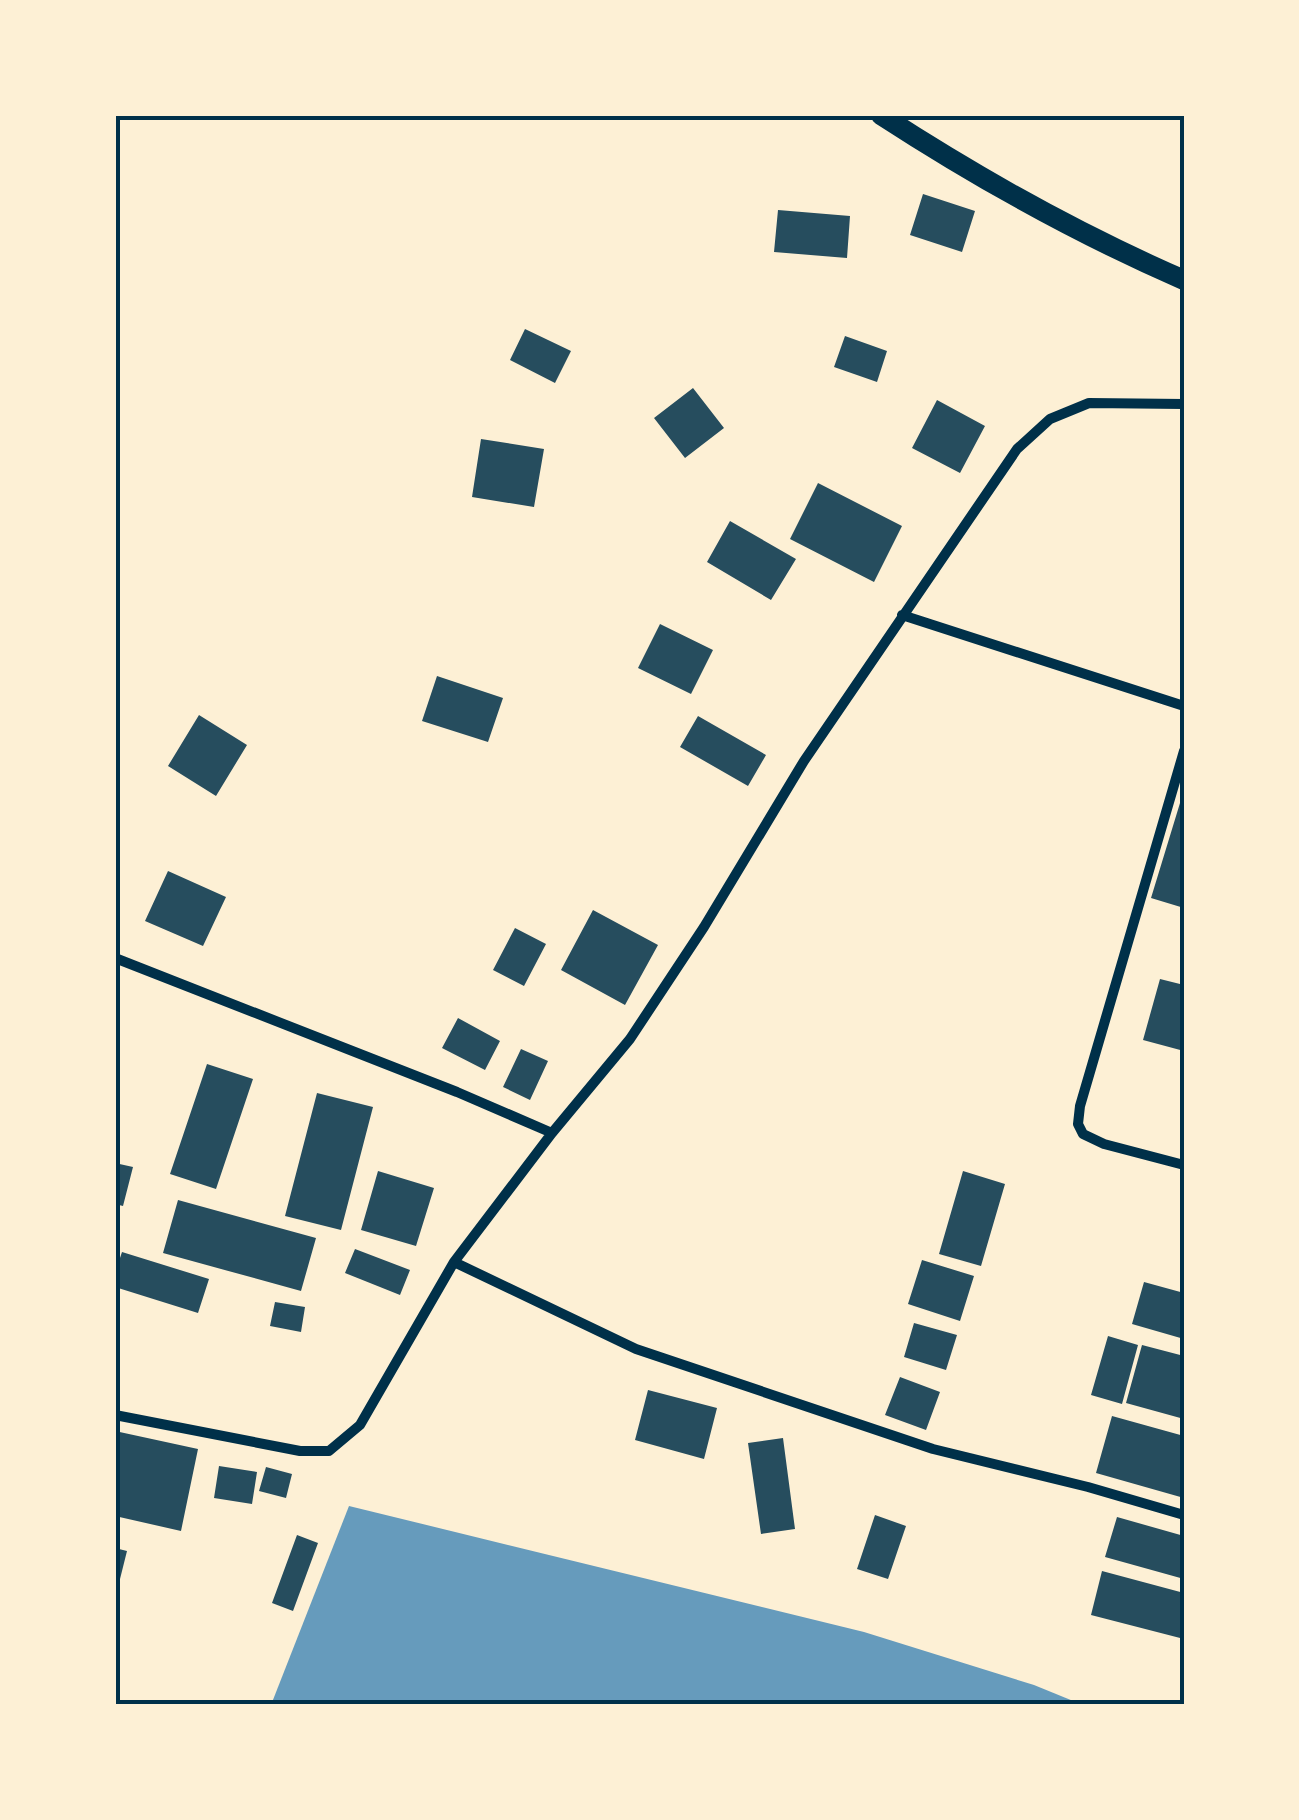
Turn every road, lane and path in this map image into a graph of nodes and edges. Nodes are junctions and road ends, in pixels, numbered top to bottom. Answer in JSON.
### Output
{"nodes":[{"id":1,"x":881,"y":115,"type":"edge"},
{"id":2,"x":1184,"y":280,"type":"edge"},
{"id":3,"x":1184,"y":404,"type":"edge"},
{"id":4,"x":902,"y":615,"type":"junction"},
{"id":5,"x":1184,"y":706,"type":"edge"},
{"id":6,"x":1184,"y":751,"type":"edge"},
{"id":7,"x":115,"y":958,"type":"edge"},
{"id":8,"x":552,"y":1133,"type":"junction"},
{"id":9,"x":1184,"y":1165,"type":"edge"},
{"id":10,"x":454,"y":1262,"type":"junction"},
{"id":11,"x":115,"y":1415,"type":"edge"},
{"id":12,"x":1184,"y":1515,"type":"edge"}],
"edges":[{"from":1,"to":2,"type":"main road"},
{"from":3,"to":4,"type":"street"},
{"from":4,"to":5,"type":"street"},
{"from":4,"to":8,"type":"street"},
{"from":6,"to":9,"type":"street"},
{"from":7,"to":8,"type":"street"},
{"from":8,"to":10,"type":"street"},
{"from":10,"to":11,"type":"street"},
{"from":10,"to":12,"type":"street"}]}
